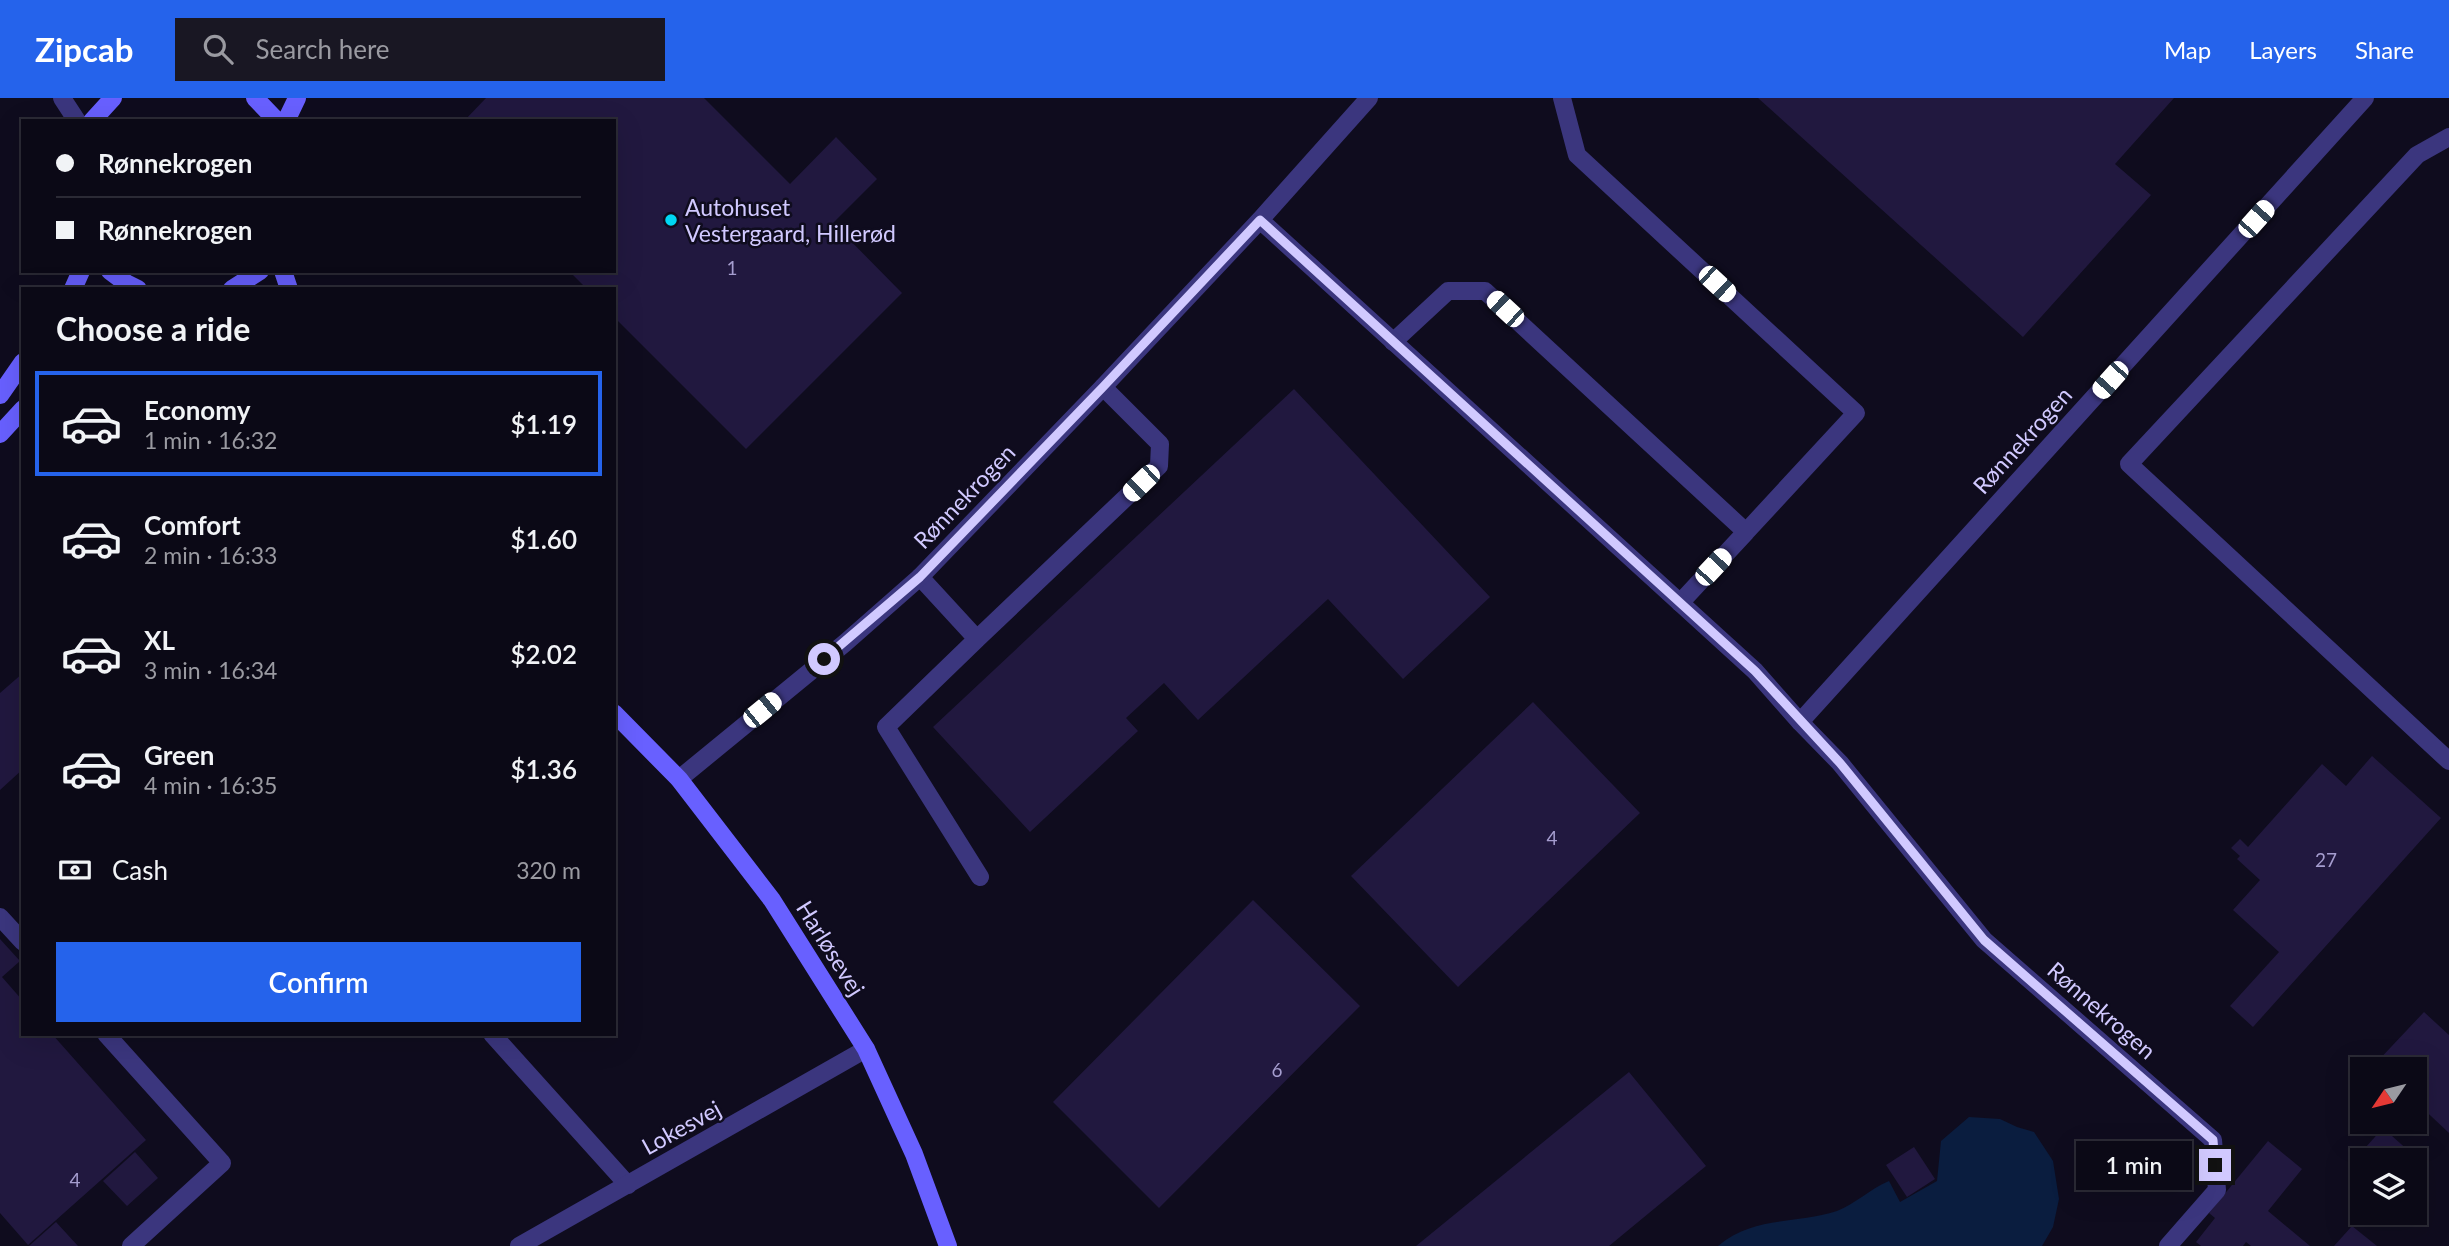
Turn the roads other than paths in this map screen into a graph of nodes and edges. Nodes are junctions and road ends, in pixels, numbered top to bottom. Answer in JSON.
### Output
{"nodes":[{"id":1,"x":62,"y":98,"type":"edge"},
{"id":2,"x":113,"y":98,"type":"edge"},
{"id":3,"x":256,"y":98,"type":"edge"},
{"id":4,"x":297,"y":98,"type":"edge"},
{"id":5,"x":1369,"y":98,"type":"edge"},
{"id":6,"x":1562,"y":98,"type":"edge"},
{"id":7,"x":2365,"y":98,"type":"edge"},
{"id":8,"x":76,"y":119,"type":"edge"},
{"id":9,"x":94,"y":119,"type":"edge"},
{"id":10,"x":275,"y":119,"type":"edge"},
{"id":11,"x":287,"y":119,"type":"edge"},
{"id":12,"x":2449,"y":137,"type":"edge"},
{"id":13,"x":1260,"y":220,"type":"junction"},
{"id":14,"x":113,"y":273,"type":"edge"},
{"id":15,"x":257,"y":273,"type":"edge"},
{"id":16,"x":134,"y":287,"type":"edge"},
{"id":17,"x":235,"y":287,"type":"edge"},
{"id":18,"x":1393,"y":342,"type":"junction"},
{"id":19,"x":21,"y":365,"type":"edge"},
{"id":20,"x":1103,"y":387,"type":"junction"},
{"id":21,"x":0,"y":395,"type":"edge"},
{"id":22,"x":21,"y":411,"type":"edge"},
{"id":23,"x":0,"y":433,"type":"edge"},
{"id":24,"x":1746,"y":532,"type":"junction"},
{"id":25,"x":920,"y":577,"type":"junction"},
{"id":26,"x":1680,"y":603,"type":"junction"},
{"id":27,"x":977,"y":639,"type":"junction"},
{"id":28,"x":616,"y":715,"type":"edge"},
{"id":29,"x":1800,"y":722,"type":"junction"},
{"id":30,"x":2449,"y":761,"type":"edge"},
{"id":31,"x":679,"y":779,"type":"junction"},
{"id":32,"x":980,"y":877,"type":"dead end"},
{"id":33,"x":0,"y":917,"type":"edge"},
{"id":34,"x":21,"y":940,"type":"edge"},
{"id":35,"x":108,"y":1036,"type":"edge"},
{"id":36,"x":494,"y":1036,"type":"edge"},
{"id":37,"x":866,"y":1049,"type":"junction"},
{"id":38,"x":628,"y":1185,"type":"junction"},
{"id":39,"x":131,"y":1246,"type":"edge"},
{"id":40,"x":519,"y":1246,"type":"edge"},
{"id":41,"x":948,"y":1246,"type":"edge"},
{"id":42,"x":2168,"y":1246,"type":"edge"}],
"edges":[{"from":1,"to":8,"type":"street"},
{"from":2,"to":9,"type":"street"},
{"from":3,"to":10,"type":"street"},
{"from":4,"to":11,"type":"street"},
{"from":5,"to":13,"type":"street","name":"Rønnekrogen"},
{"from":6,"to":24,"type":"street"},
{"from":7,"to":29,"type":"street","name":"Rønnekrogen"},
{"from":12,"to":30,"type":"street"},
{"from":13,"to":18,"type":"street","name":"Rønnekrogen"},
{"from":13,"to":20,"type":"street","name":"Rønnekrogen"},
{"from":14,"to":16,"type":"street"},
{"from":15,"to":17,"type":"street"},
{"from":18,"to":24,"type":"street"},
{"from":18,"to":26,"type":"street","name":"Rønnekrogen"},
{"from":19,"to":21,"type":"street"},
{"from":20,"to":25,"type":"street","name":"Rønnekrogen"},
{"from":20,"to":27,"type":"street"},
{"from":22,"to":23,"type":"street"},
{"from":24,"to":26,"type":"street"},
{"from":25,"to":27,"type":"street"},
{"from":25,"to":31,"type":"street","name":"Rønnekrogen"},
{"from":26,"to":29,"type":"street","name":"Rønnekrogen"},
{"from":27,"to":32,"type":"street"},
{"from":28,"to":31,"type":"street","name":"Harløsevej"},
{"from":29,"to":42,"type":"street","name":"Rønnekrogen"},
{"from":31,"to":37,"type":"street","name":"Harløsevej"},
{"from":33,"to":34,"type":"street"},
{"from":35,"to":39,"type":"street"},
{"from":36,"to":38,"type":"street"},
{"from":37,"to":38,"type":"street","name":"Lokesvej"},
{"from":37,"to":41,"type":"street","name":"Harløsevej"},
{"from":38,"to":40,"type":"street","name":"Lokesvej"}]}
